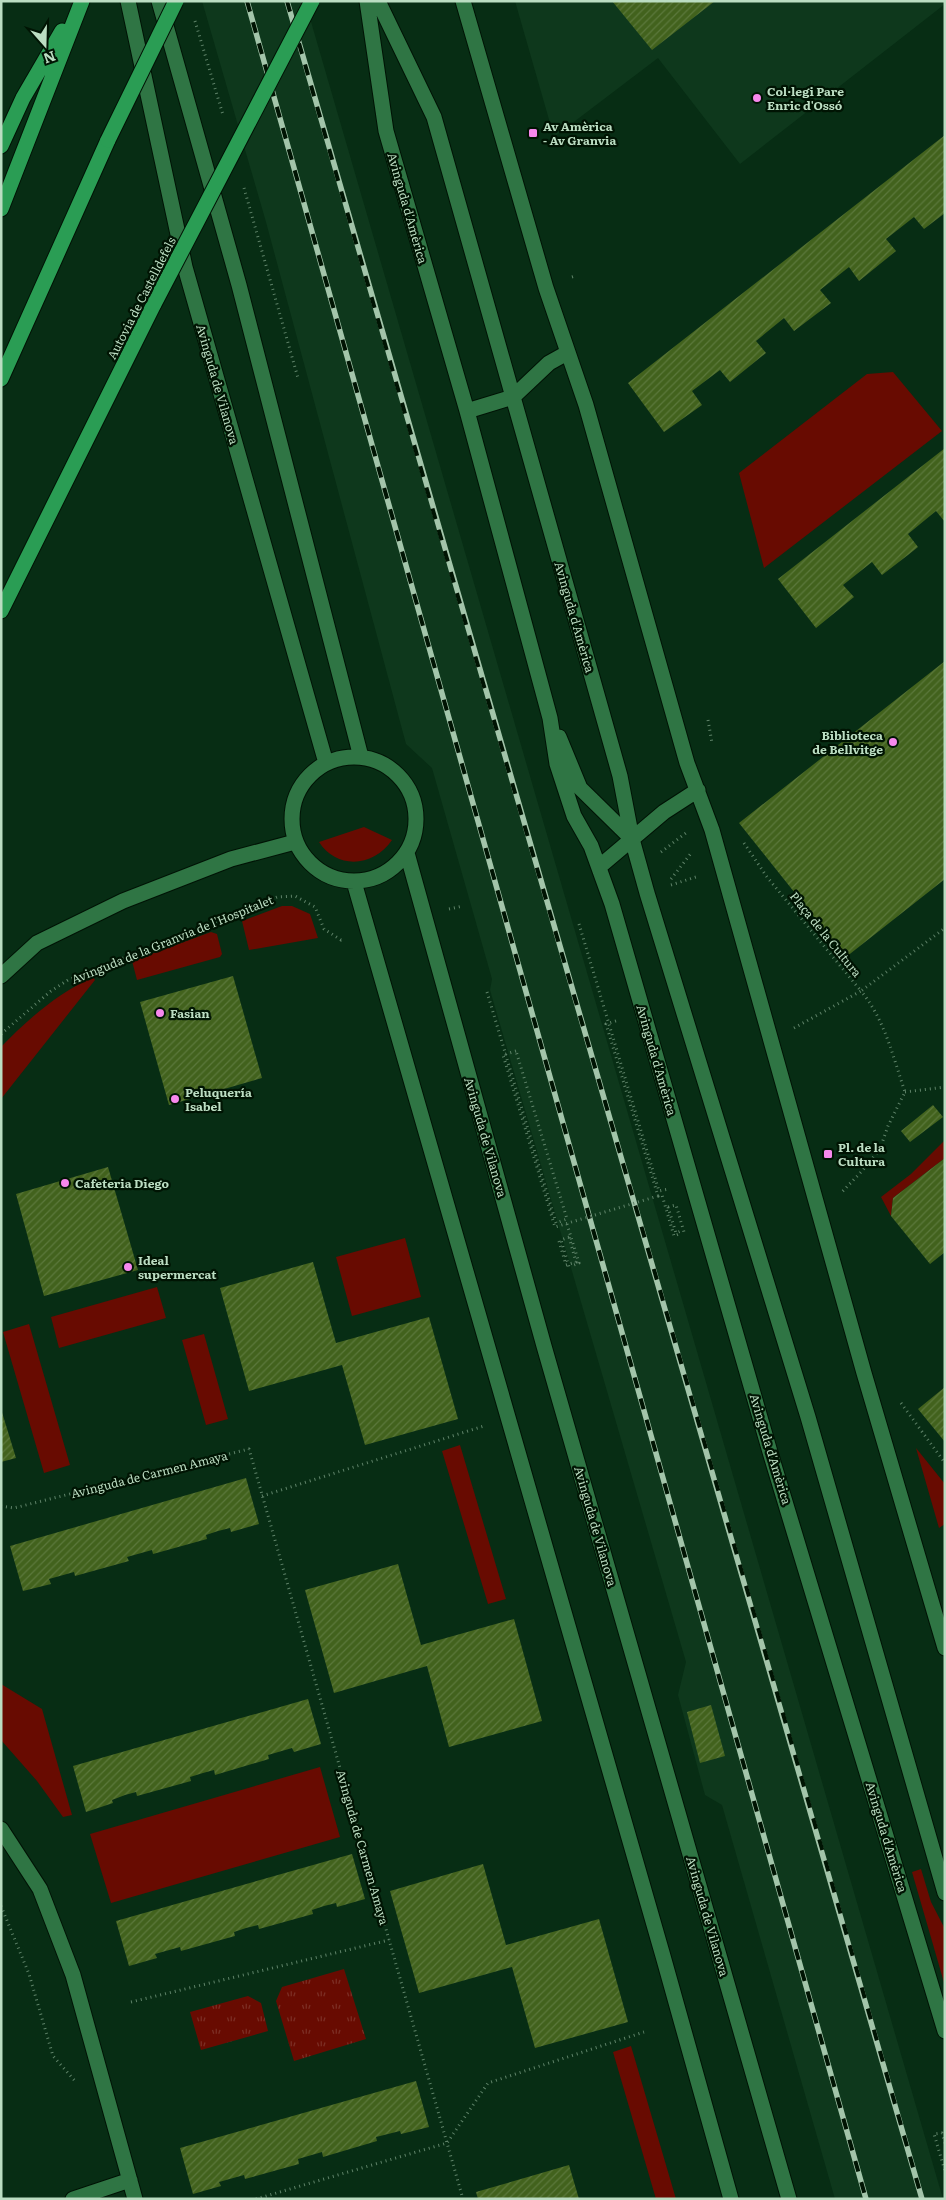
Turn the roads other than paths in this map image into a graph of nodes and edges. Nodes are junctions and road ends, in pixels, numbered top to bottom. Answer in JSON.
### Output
{"nodes":[{"id":1,"x":80,"y":1,"type":"edge"},
{"id":2,"x":128,"y":1,"type":"edge"},
{"id":3,"x":160,"y":1,"type":"edge"},
{"id":4,"x":176,"y":1,"type":"edge"},
{"id":5,"x":312,"y":1,"type":"edge"},
{"id":6,"x":367,"y":1,"type":"edge"},
{"id":7,"x":378,"y":1,"type":"edge"},
{"id":8,"x":463,"y":1,"type":"edge"},
{"id":9,"x":1,"y":146,"type":"edge"},
{"id":10,"x":1,"y":209,"type":"edge"},
{"id":11,"x":567,"y":353,"type":"junction"},
{"id":12,"x":1,"y":379,"type":"edge"},
{"id":13,"x":513,"y":397,"type":"junction"},
{"id":14,"x":467,"y":411,"type":"junction"},
{"id":15,"x":1,"y":611,"type":"edge"},
{"id":16,"x":550,"y":718,"type":"junction"},
{"id":17,"x":361,"y":757,"type":"junction"},
{"id":18,"x":326,"y":763,"type":"junction"},
{"id":19,"x":698,"y":790,"type":"junction"},
{"id":20,"x":632,"y":839,"type":"junction"},
{"id":21,"x":295,"y":842,"type":"junction"},
{"id":22,"x":407,"y":853,"type":"junction"},
{"id":23,"x":599,"y":867,"type":"junction"},
{"id":24,"x":354,"y":882,"type":"junction"},
{"id":25,"x":1,"y":976,"type":"edge"},
{"id":26,"x":945,"y":1648,"type":"edge"},
{"id":27,"x":1,"y":1829,"type":"edge"},
{"id":28,"x":945,"y":1893,"type":"edge"},
{"id":29,"x":945,"y":2031,"type":"edge"},
{"id":30,"x":130,"y":2180,"type":"junction"},
{"id":31,"x":73,"y":2199,"type":"edge"},
{"id":32,"x":135,"y":2199,"type":"edge"},
{"id":33,"x":731,"y":2199,"type":"edge"},
{"id":34,"x":789,"y":2199,"type":"edge"}],
"edges":[{"from":1,"to":9,"type":"highway"},
{"from":1,"to":10,"type":"highway"},
{"from":2,"to":18,"type":"street","name":"Avinguda de Vilanova"},
{"from":3,"to":17,"type":"street"},
{"from":4,"to":12,"type":"highway","bridge":true},
{"from":5,"to":15,"type":"highway","name":"Autovia de Castelldefels","bridge":true},
{"from":6,"to":14,"type":"street","name":"Avinguda d'Amèrica"},
{"from":7,"to":13,"type":"street","name":"Avinguda d'Amèrica"},
{"from":8,"to":11,"type":"street"},
{"from":11,"to":13,"type":"street"},
{"from":11,"to":19,"type":"street"},
{"from":13,"to":14,"type":"street"},
{"from":13,"to":20,"type":"street","name":"Avinguda d'Amèrica"},
{"from":14,"to":16,"type":"street","name":"Avinguda d'Amèrica"},
{"from":16,"to":20,"type":"street","name":"Avinguda d'Amèrica"},
{"from":16,"to":23,"type":"street","name":"Avinguda d'Amèrica"},
{"from":17,"to":18,"type":"street"},
{"from":17,"to":22,"type":"street"},
{"from":18,"to":21,"type":"street"},
{"from":19,"to":20,"type":"street"},
{"from":19,"to":26,"type":"street"},
{"from":20,"to":23,"type":"street"},
{"from":20,"to":28,"type":"street","name":"Avinguda d'Amèrica"},
{"from":21,"to":24,"type":"street"},
{"from":21,"to":25,"type":"street"},
{"from":22,"to":24,"type":"street"},
{"from":22,"to":34,"type":"street","name":"Avinguda de Vilanova"},
{"from":23,"to":29,"type":"street","name":"Avinguda d'Amèrica"},
{"from":24,"to":33,"type":"street"},
{"from":27,"to":30,"type":"street"},
{"from":30,"to":31,"type":"street"},
{"from":30,"to":32,"type":"street"}]}
